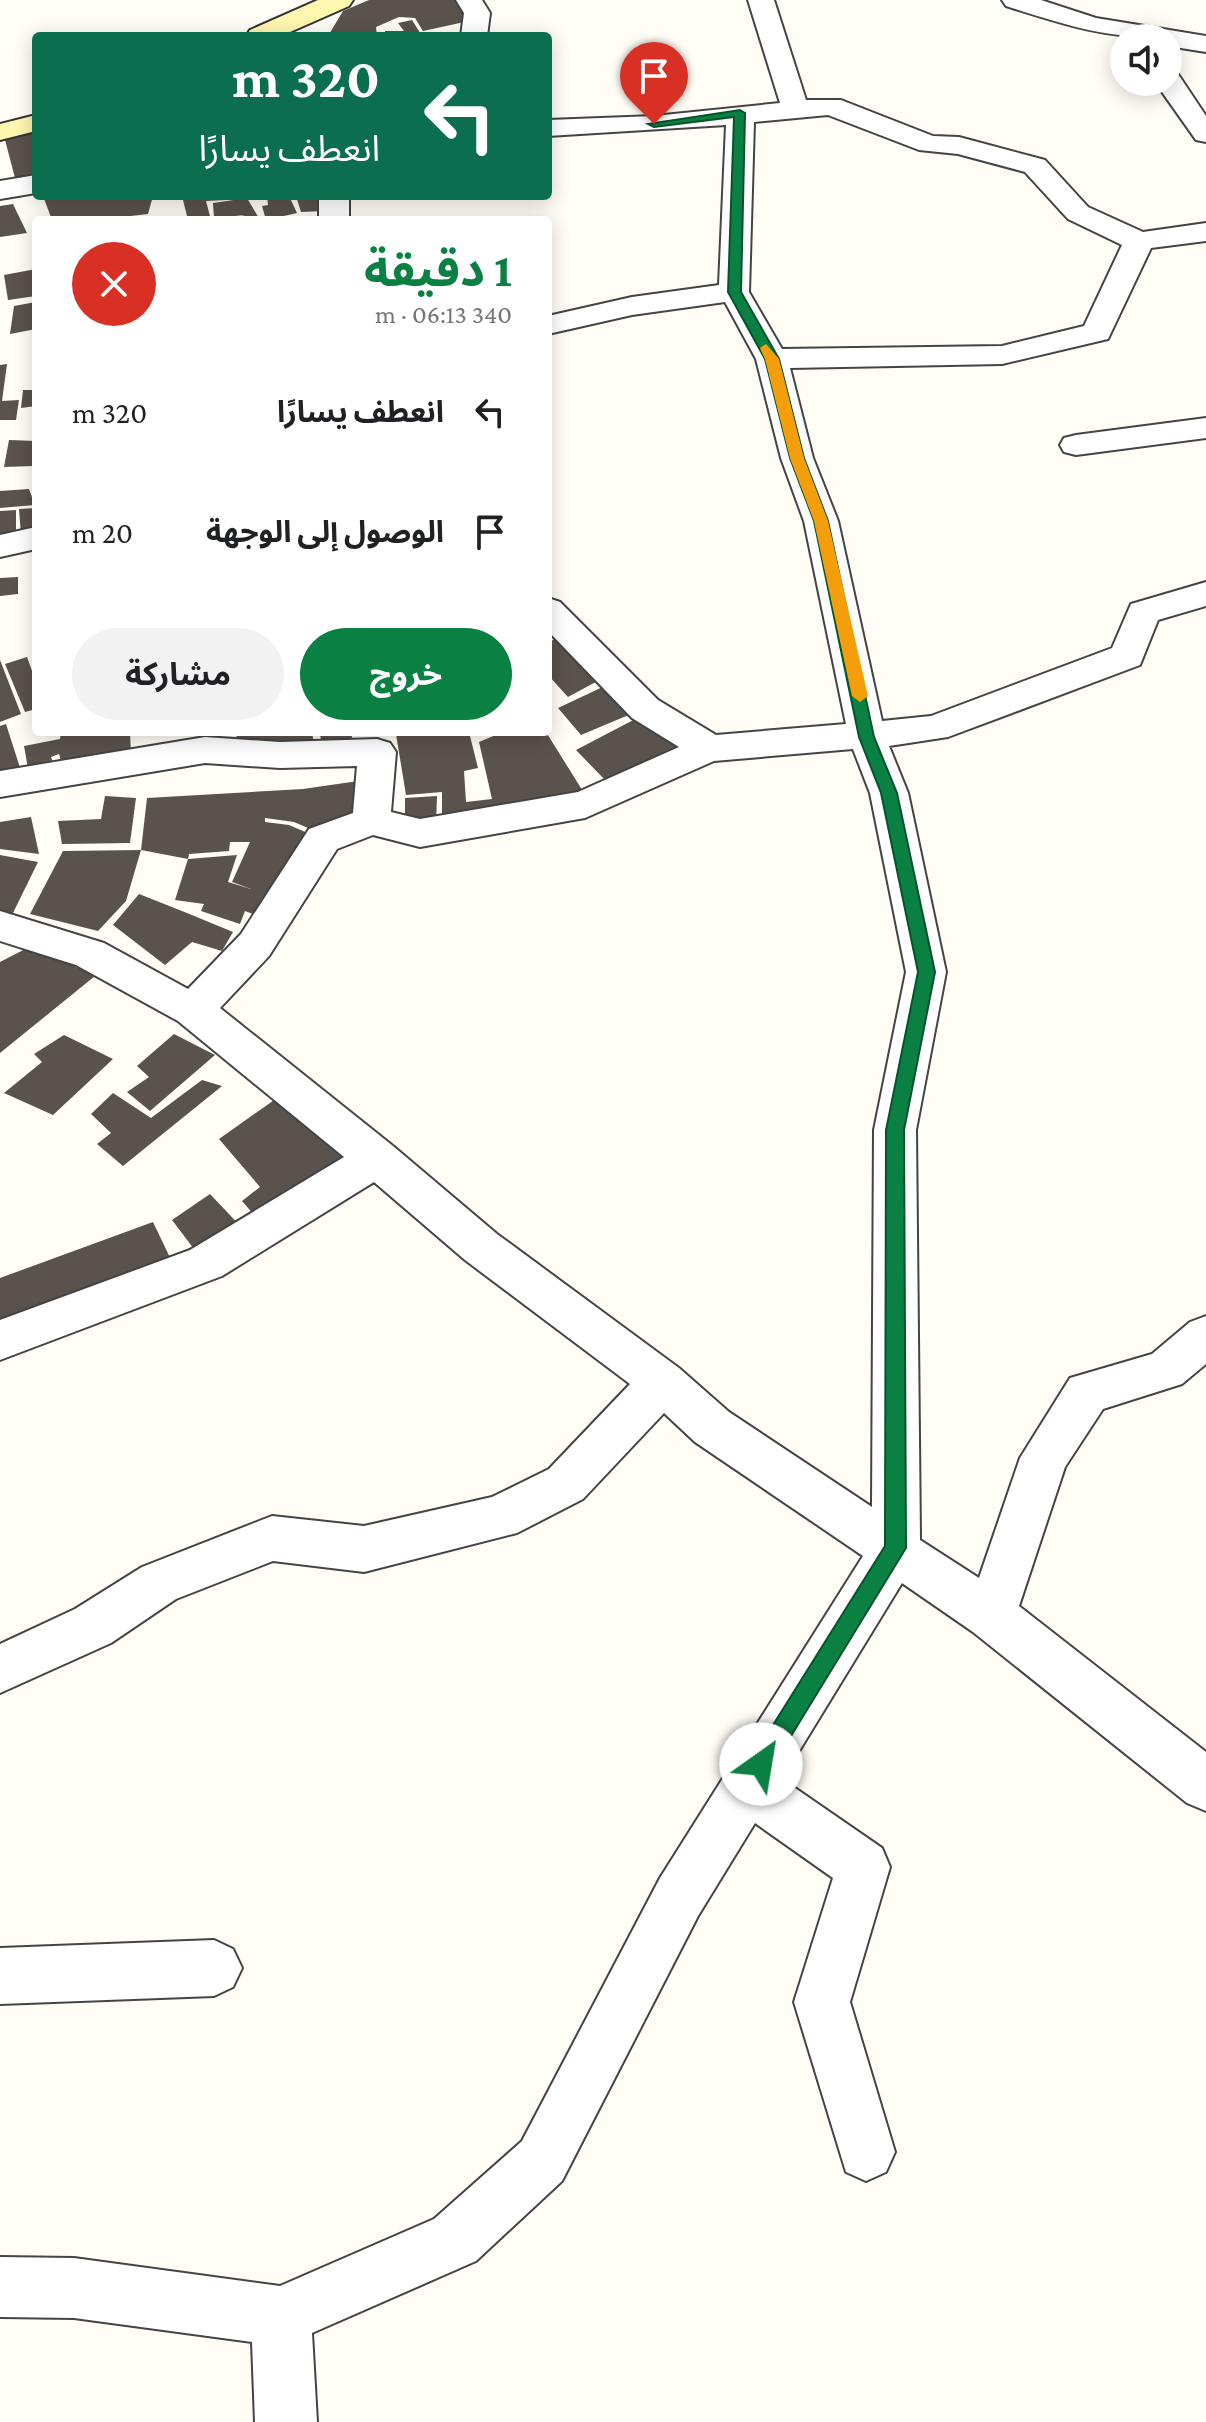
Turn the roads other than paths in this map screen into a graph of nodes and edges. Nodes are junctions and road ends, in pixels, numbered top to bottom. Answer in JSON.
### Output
{"nodes":[{"id":1,"x":340,"y":0,"type":"edge"},
{"id":2,"x":469,"y":0,"type":"edge"},
{"id":3,"x":761,"y":0,"type":"edge"},
{"id":4,"x":1015,"y":0,"type":"edge"},
{"id":5,"x":1110,"y":26,"type":"edge"},
{"id":6,"x":268,"y":32,"type":"edge"},
{"id":7,"x":475,"y":32,"type":"edge"},
{"id":8,"x":1182,"y":38,"type":"edge"},
{"id":9,"x":1206,"y":44,"type":"edge"},
{"id":10,"x":1177,"y":96,"type":"edge"},
{"id":11,"x":795,"y":108,"type":"junction"},
{"id":12,"x":740,"y":113,"type":"junction"},
{"id":13,"x":32,"y":124,"type":"edge"},
{"id":14,"x":552,"y":128,"type":"edge"},
{"id":15,"x":0,"y":132,"type":"edge"},
{"id":16,"x":1206,"y":134,"type":"edge"},
{"id":17,"x":32,"y":185,"type":"edge"},
{"id":18,"x":0,"y":190,"type":"edge"},
{"id":19,"x":1206,"y":232,"type":"edge"},
{"id":20,"x":1139,"y":241,"type":"junction"},
{"id":21,"x":734,"y":292,"type":"junction"},
{"id":22,"x":552,"y":324,"type":"edge"},
{"id":23,"x":772,"y":359,"type":"junction"},
{"id":24,"x":1206,"y":428,"type":"edge"},
{"id":25,"x":1076,"y":445,"type":"dead end"},
{"id":26,"x":32,"y":539,"type":"edge"},
{"id":27,"x":0,"y":546,"type":"edge"},
{"id":28,"x":1206,"y":594,"type":"edge"},
{"id":29,"x":552,"y":614,"type":"edge"},
{"id":30,"x":867,"y":737,"type":"junction"},
{"id":31,"x":709,"y":748,"type":"junction"},
{"id":32,"x":0,"y":784,"type":"edge"},
{"id":33,"x":371,"y":821,"type":"junction"},
{"id":34,"x":0,"y":926,"type":"edge"},
{"id":35,"x":193,"y":1010,"type":"junction"},
{"id":36,"x":378,"y":1158,"type":"junction"},
{"id":37,"x":1206,"y":1336,"type":"edge"},
{"id":38,"x":0,"y":1340,"type":"edge"},
{"id":39,"x":663,"y":1382,"type":"junction"},
{"id":40,"x":896,"y":1548,"type":"junction"},
{"id":41,"x":991,"y":1615,"type":"junction"},
{"id":42,"x":0,"y":1669,"type":"edge"},
{"id":43,"x":1206,"y":1785,"type":"edge"},
{"id":44,"x":747,"y":1786,"type":"junction"},
{"id":45,"x":214,"y":1968,"type":"dead end"},
{"id":46,"x":0,"y":1976,"type":"edge"},
{"id":47,"x":866,"y":2152,"type":"dead end"},
{"id":48,"x":0,"y":2287,"type":"edge"},
{"id":49,"x":281,"y":2316,"type":"junction"},
{"id":50,"x":286,"y":2422,"type":"edge"}],
"edges":[{"from":1,"to":6,"type":"street"},
{"from":2,"to":7,"type":"street"},
{"from":3,"to":11,"type":"street"},
{"from":4,"to":5,"type":"street"},
{"from":8,"to":9,"type":"street"},
{"from":10,"to":16,"type":"street"},
{"from":11,"to":12,"type":"street"},
{"from":11,"to":20,"type":"street"},
{"from":12,"to":14,"type":"street"},
{"from":12,"to":21,"type":"street"},
{"from":13,"to":15,"type":"street"},
{"from":17,"to":18,"type":"street"},
{"from":19,"to":20,"type":"street"},
{"from":20,"to":23,"type":"street"},
{"from":21,"to":22,"type":"street"},
{"from":21,"to":23,"type":"street"},
{"from":23,"to":30,"type":"street"},
{"from":24,"to":25,"type":"street"},
{"from":26,"to":27,"type":"street"},
{"from":28,"to":30,"type":"street"},
{"from":29,"to":31,"type":"street"},
{"from":30,"to":31,"type":"street"},
{"from":30,"to":40,"type":"street"},
{"from":31,"to":33,"type":"street"},
{"from":32,"to":33,"type":"street"},
{"from":33,"to":35,"type":"street"},
{"from":34,"to":35,"type":"street"},
{"from":35,"to":36,"type":"street"},
{"from":36,"to":38,"type":"street"},
{"from":36,"to":39,"type":"street"},
{"from":37,"to":41,"type":"street"},
{"from":39,"to":40,"type":"street"},
{"from":39,"to":42,"type":"street"},
{"from":40,"to":41,"type":"street"},
{"from":40,"to":44,"type":"street"},
{"from":41,"to":43,"type":"street"},
{"from":44,"to":47,"type":"street"},
{"from":44,"to":49,"type":"street"},
{"from":45,"to":46,"type":"street"},
{"from":48,"to":49,"type":"street"},
{"from":49,"to":50,"type":"street"}]}
